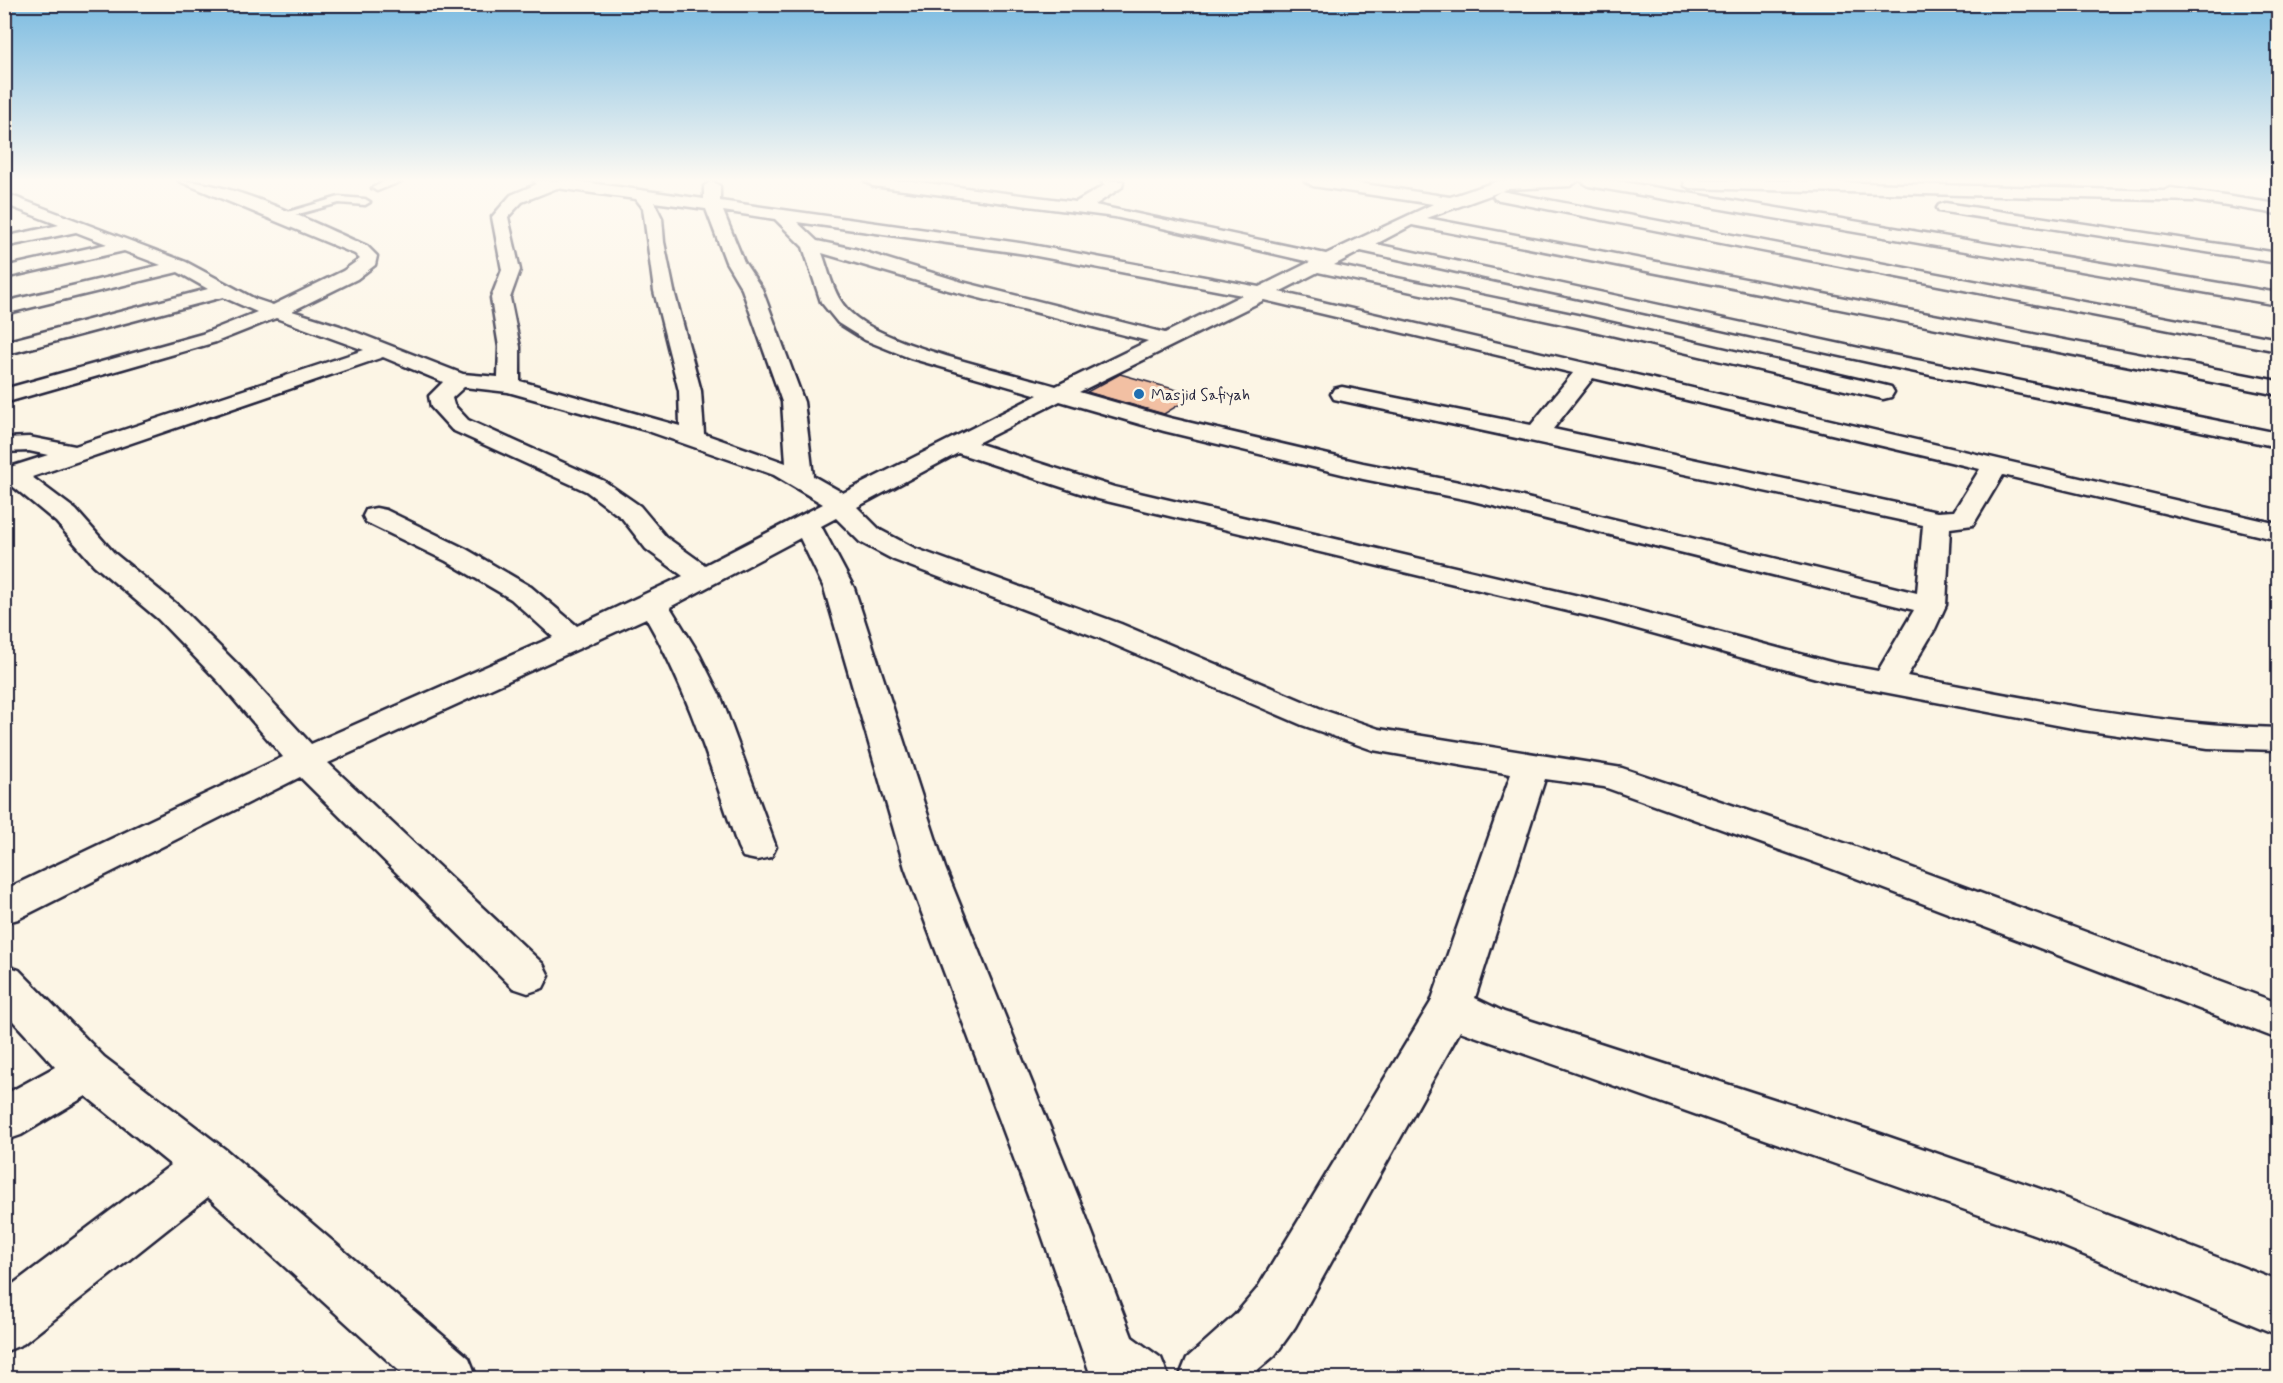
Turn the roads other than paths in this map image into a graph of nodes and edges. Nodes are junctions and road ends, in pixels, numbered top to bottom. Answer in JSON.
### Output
{"nodes":[{"id":1,"x":124,"y":246,"type":"edge"},
{"id":2,"x":127,"y":246,"type":"edge"},
{"id":3,"x":350,"y":246,"type":"edge"},
{"id":4,"x":506,"y":246,"type":"edge"},
{"id":5,"x":656,"y":246,"type":"edge"},
{"id":6,"x":729,"y":246,"type":"edge"},
{"id":7,"x":811,"y":246,"type":"edge"},
{"id":8,"x":818,"y":246,"type":"edge"},
{"id":9,"x":997,"y":246,"type":"edge"},
{"id":10,"x":1254,"y":246,"type":"edge"},
{"id":11,"x":1357,"y":246,"type":"edge"},
{"id":12,"x":1360,"y":246,"type":"edge"},
{"id":13,"x":1563,"y":246,"type":"edge"},
{"id":14,"x":1776,"y":246,"type":"edge"},
{"id":15,"x":1960,"y":246,"type":"edge"},
{"id":16,"x":1977,"y":246,"type":"edge"},
{"id":17,"x":2200,"y":246,"type":"edge"},
{"id":18,"x":1974,"y":248,"type":"junction"},
{"id":19,"x":2278,"y":258,"type":"edge"},
{"id":20,"x":1321,"y":263,"type":"junction"},
{"id":21,"x":180,"y":266,"type":"junction"},
{"id":22,"x":4,"y":273,"type":"edge"},
{"id":23,"x":1935,"y":279,"type":"junction"},
{"id":24,"x":223,"y":291,"type":"junction"},
{"id":25,"x":1260,"y":293,"type":"junction"},
{"id":26,"x":2278,"y":299,"type":"edge"},
{"id":27,"x":1906,"y":305,"type":"junction"},
{"id":28,"x":4,"y":308,"type":"edge"},
{"id":29,"x":273,"y":311,"type":"junction"},
{"id":30,"x":1165,"y":339,"type":"junction"},
{"id":31,"x":2278,"y":345,"type":"edge"},
{"id":32,"x":4,"y":349,"type":"edge"},
{"id":33,"x":384,"y":350,"type":"junction"},
{"id":34,"x":1887,"y":360,"type":"junction"},
{"id":35,"x":1586,"y":372,"type":"junction"},
{"id":36,"x":459,"y":380,"type":"junction"},
{"id":37,"x":509,"y":385,"type":"junction"},
{"id":38,"x":2278,"y":387,"type":"edge"},
{"id":39,"x":1884,"y":392,"type":"junction"},
{"id":40,"x":1342,"y":393,"type":"dead end"},
{"id":41,"x":1060,"y":394,"type":"junction"},
{"id":42,"x":4,"y":396,"type":"edge"},
{"id":43,"x":1537,"y":433,"type":"junction"},
{"id":44,"x":1864,"y":433,"type":"junction"},
{"id":45,"x":692,"y":438,"type":"junction"},
{"id":46,"x":2278,"y":440,"type":"edge"},
{"id":47,"x":956,"y":444,"type":"junction"},
{"id":48,"x":8,"y":466,"type":"edge"},
{"id":49,"x":1998,"y":466,"type":"junction"},
{"id":50,"x":800,"y":479,"type":"junction"},
{"id":51,"x":842,"y":504,"type":"junction"},
{"id":52,"x":376,"y":516,"type":"dead end"},
{"id":53,"x":1937,"y":520,"type":"junction"},
{"id":54,"x":806,"y":523,"type":"junction"},
{"id":55,"x":2278,"y":532,"type":"edge"},
{"id":56,"x":703,"y":577,"type":"junction"},
{"id":57,"x":653,"y":604,"type":"junction"},
{"id":58,"x":1931,"y":605,"type":"junction"},
{"id":59,"x":574,"y":640,"type":"junction"},
{"id":60,"x":1886,"y":684,"type":"junction"},
{"id":61,"x":2278,"y":739,"type":"edge"},
{"id":62,"x":305,"y":760,"type":"junction"},
{"id":63,"x":1532,"y":764,"type":"junction"},
{"id":64,"x":757,"y":847,"type":"dead end"},
{"id":65,"x":4,"y":908,"type":"edge"},
{"id":66,"x":528,"y":976,"type":"dead end"},
{"id":67,"x":4,"y":982,"type":"edge"},
{"id":68,"x":1451,"y":1006,"type":"junction"},
{"id":69,"x":2278,"y":1021,"type":"edge"},
{"id":70,"x":88,"y":1071,"type":"junction"},
{"id":71,"x":4,"y":1120,"type":"edge"},
{"id":72,"x":209,"y":1166,"type":"junction"},
{"id":73,"x":2278,"y":1308,"type":"edge"},
{"id":74,"x":4,"y":1325,"type":"edge"},
{"id":75,"x":449,"y":1378,"type":"edge"},
{"id":76,"x":1141,"y":1378,"type":"edge"},
{"id":77,"x":1207,"y":1378,"type":"edge"}],
"edges":[{"from":1,"to":22,"type":"street"},
{"from":2,"to":21,"type":"street"},
{"from":3,"to":29,"type":"street"},
{"from":4,"to":37,"type":"street"},
{"from":5,"to":45,"type":"street"},
{"from":6,"to":50,"type":"street"},
{"from":7,"to":41,"type":"street"},
{"from":8,"to":30,"type":"street"},
{"from":9,"to":25,"type":"street"},
{"from":10,"to":20,"type":"street"},
{"from":11,"to":20,"type":"street"},
{"from":12,"to":34,"type":"street"},
{"from":13,"to":27,"type":"street"},
{"from":14,"to":23,"type":"street"},
{"from":15,"to":18,"type":"street"},
{"from":16,"to":18,"type":"street"},
{"from":17,"to":19,"type":"street"},
{"from":18,"to":23,"type":"street"},
{"from":18,"to":26,"type":"street"},
{"from":20,"to":25,"type":"street"},
{"from":20,"to":39,"type":"street"},
{"from":21,"to":24,"type":"street"},
{"from":21,"to":28,"type":"street"},
{"from":23,"to":27,"type":"street"},
{"from":23,"to":31,"type":"street"},
{"from":24,"to":29,"type":"street"},
{"from":24,"to":32,"type":"street"},
{"from":25,"to":30,"type":"street"},
{"from":25,"to":35,"type":"street"},
{"from":27,"to":34,"type":"street"},
{"from":27,"to":38,"type":"street"},
{"from":29,"to":33,"type":"street"},
{"from":29,"to":42,"type":"street"},
{"from":30,"to":41,"type":"street"},
{"from":33,"to":36,"type":"street"},
{"from":33,"to":48,"type":"street"},
{"from":34,"to":39,"type":"street"},
{"from":34,"to":46,"type":"street"},
{"from":35,"to":43,"type":"street"},
{"from":35,"to":44,"type":"street"},
{"from":36,"to":37,"type":"street"},
{"from":36,"to":56,"type":"street"},
{"from":37,"to":45,"type":"street"},
{"from":39,"to":44,"type":"street"},
{"from":40,"to":43,"type":"street"},
{"from":41,"to":47,"type":"street"},
{"from":41,"to":58,"type":"street"},
{"from":43,"to":53,"type":"street"},
{"from":44,"to":49,"type":"street"},
{"from":45,"to":50,"type":"street"},
{"from":47,"to":51,"type":"street"},
{"from":47,"to":60,"type":"street"},
{"from":48,"to":62,"type":"street"},
{"from":49,"to":53,"type":"street"},
{"from":49,"to":55,"type":"street"},
{"from":50,"to":51,"type":"street"},
{"from":51,"to":54,"type":"street"},
{"from":51,"to":63,"type":"street"},
{"from":52,"to":59,"type":"street"},
{"from":53,"to":58,"type":"street"},
{"from":54,"to":56,"type":"street"},
{"from":54,"to":76,"type":"street"},
{"from":56,"to":57,"type":"street"},
{"from":57,"to":59,"type":"street"},
{"from":57,"to":64,"type":"street"},
{"from":58,"to":60,"type":"street"},
{"from":59,"to":62,"type":"street"},
{"from":60,"to":61,"type":"street"},
{"from":62,"to":65,"type":"street"},
{"from":62,"to":66,"type":"street"},
{"from":63,"to":68,"type":"street"},
{"from":63,"to":69,"type":"street"},
{"from":67,"to":70,"type":"street"},
{"from":68,"to":73,"type":"street"},
{"from":68,"to":77,"type":"street"},
{"from":70,"to":71,"type":"street"},
{"from":70,"to":72,"type":"street"},
{"from":72,"to":74,"type":"street"},
{"from":72,"to":75,"type":"street"}]}
